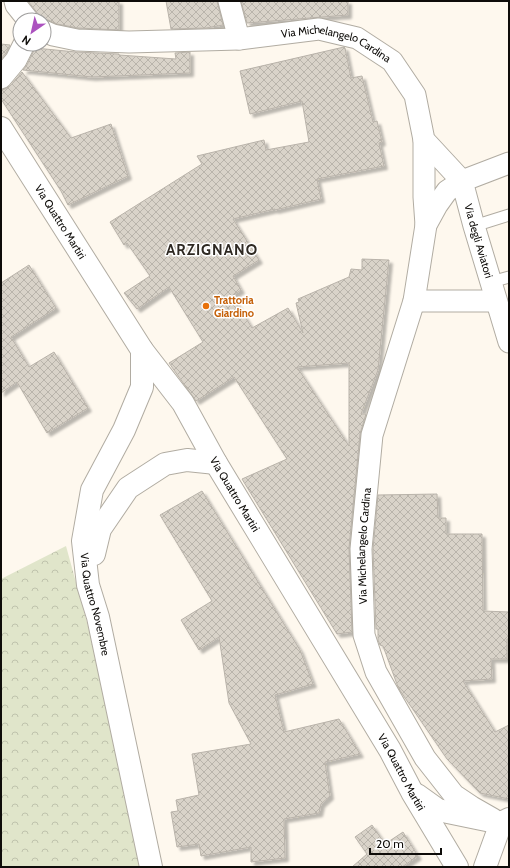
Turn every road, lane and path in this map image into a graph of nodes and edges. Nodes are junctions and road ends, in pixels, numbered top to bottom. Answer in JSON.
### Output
{"nodes":[{"id":1,"x":15,"y":1,"type":"edge"},
{"id":2,"x":229,"y":1,"type":"edge"},
{"id":3,"x":22,"y":12,"type":"edge"},
{"id":4,"x":52,"y":35,"type":"edge"},
{"id":5,"x":239,"y":39,"type":"junction"},
{"id":6,"x":20,"y":52,"type":"edge"},
{"id":7,"x":1,"y":78,"type":"edge"},
{"id":8,"x":1,"y":128,"type":"edge"},
{"id":9,"x":424,"y":140,"type":"junction"},
{"id":10,"x":509,"y":163,"type":"edge"},
{"id":11,"x":462,"y":181,"type":"junction"},
{"id":12,"x":509,"y":215,"type":"edge"},
{"id":13,"x":426,"y":225,"type":"junction"},
{"id":14,"x":474,"y":226,"type":"junction"},
{"id":15,"x":499,"y":287,"type":"edge"},
{"id":16,"x":414,"y":301,"type":"junction"},
{"id":17,"x":509,"y":342,"type":"edge"},
{"id":18,"x":142,"y":350,"type":"junction"},
{"id":19,"x":216,"y":463,"type":"junction"},
{"id":20,"x":88,"y":585,"type":"junction"},
{"id":21,"x":412,"y":792,"type":"junction"},
{"id":22,"x":505,"y":821,"type":"edge"},
{"id":23,"x":152,"y":867,"type":"edge"},
{"id":24,"x":458,"y":867,"type":"edge"},
{"id":25,"x":485,"y":867,"type":"edge"}],
"edges":[{"from":1,"to":3,"type":"street"},
{"from":2,"to":5,"type":"street"},
{"from":4,"to":5,"type":"street","name":"Via Michelangelo Cardina"},
{"from":5,"to":9,"type":"street","name":"Via Michelangelo Cardina"},
{"from":6,"to":7,"type":"street"},
{"from":8,"to":18,"type":"street","name":"Via Quattro Martiri"},
{"from":9,"to":11,"type":"street"},
{"from":9,"to":13,"type":"street","name":"Via Michelangelo Cardina"},
{"from":10,"to":11,"type":"street","name":"Via Michelangelo Cardina"},
{"from":11,"to":13,"type":"street","name":"Via Michelangelo Cardina"},
{"from":11,"to":14,"type":"street","name":"Via degli Aviatori"},
{"from":12,"to":14,"type":"lane"},
{"from":13,"to":16,"type":"street","name":"Via Michelangelo Cardina"},
{"from":14,"to":15,"type":"street","name":"Via degli Aviatori"},
{"from":15,"to":16,"type":"street"},
{"from":15,"to":17,"type":"street","name":"Via degli Aviatori"},
{"from":16,"to":22,"type":"street","name":"Via Michelangelo Cardina"},
{"from":18,"to":19,"type":"street","name":"Via Quattro Martiri"},
{"from":18,"to":20,"type":"street","name":"Via Quattro Novembre"},
{"from":19,"to":20,"type":"street"},
{"from":19,"to":21,"type":"street","name":"Via Quattro Martiri"},
{"from":20,"to":23,"type":"street","name":"Via Quattro Novembre"},
{"from":21,"to":22,"type":"street"},
{"from":21,"to":24,"type":"street","name":"Via Quattro Martiri"},
{"from":22,"to":25,"type":"street"}]}
